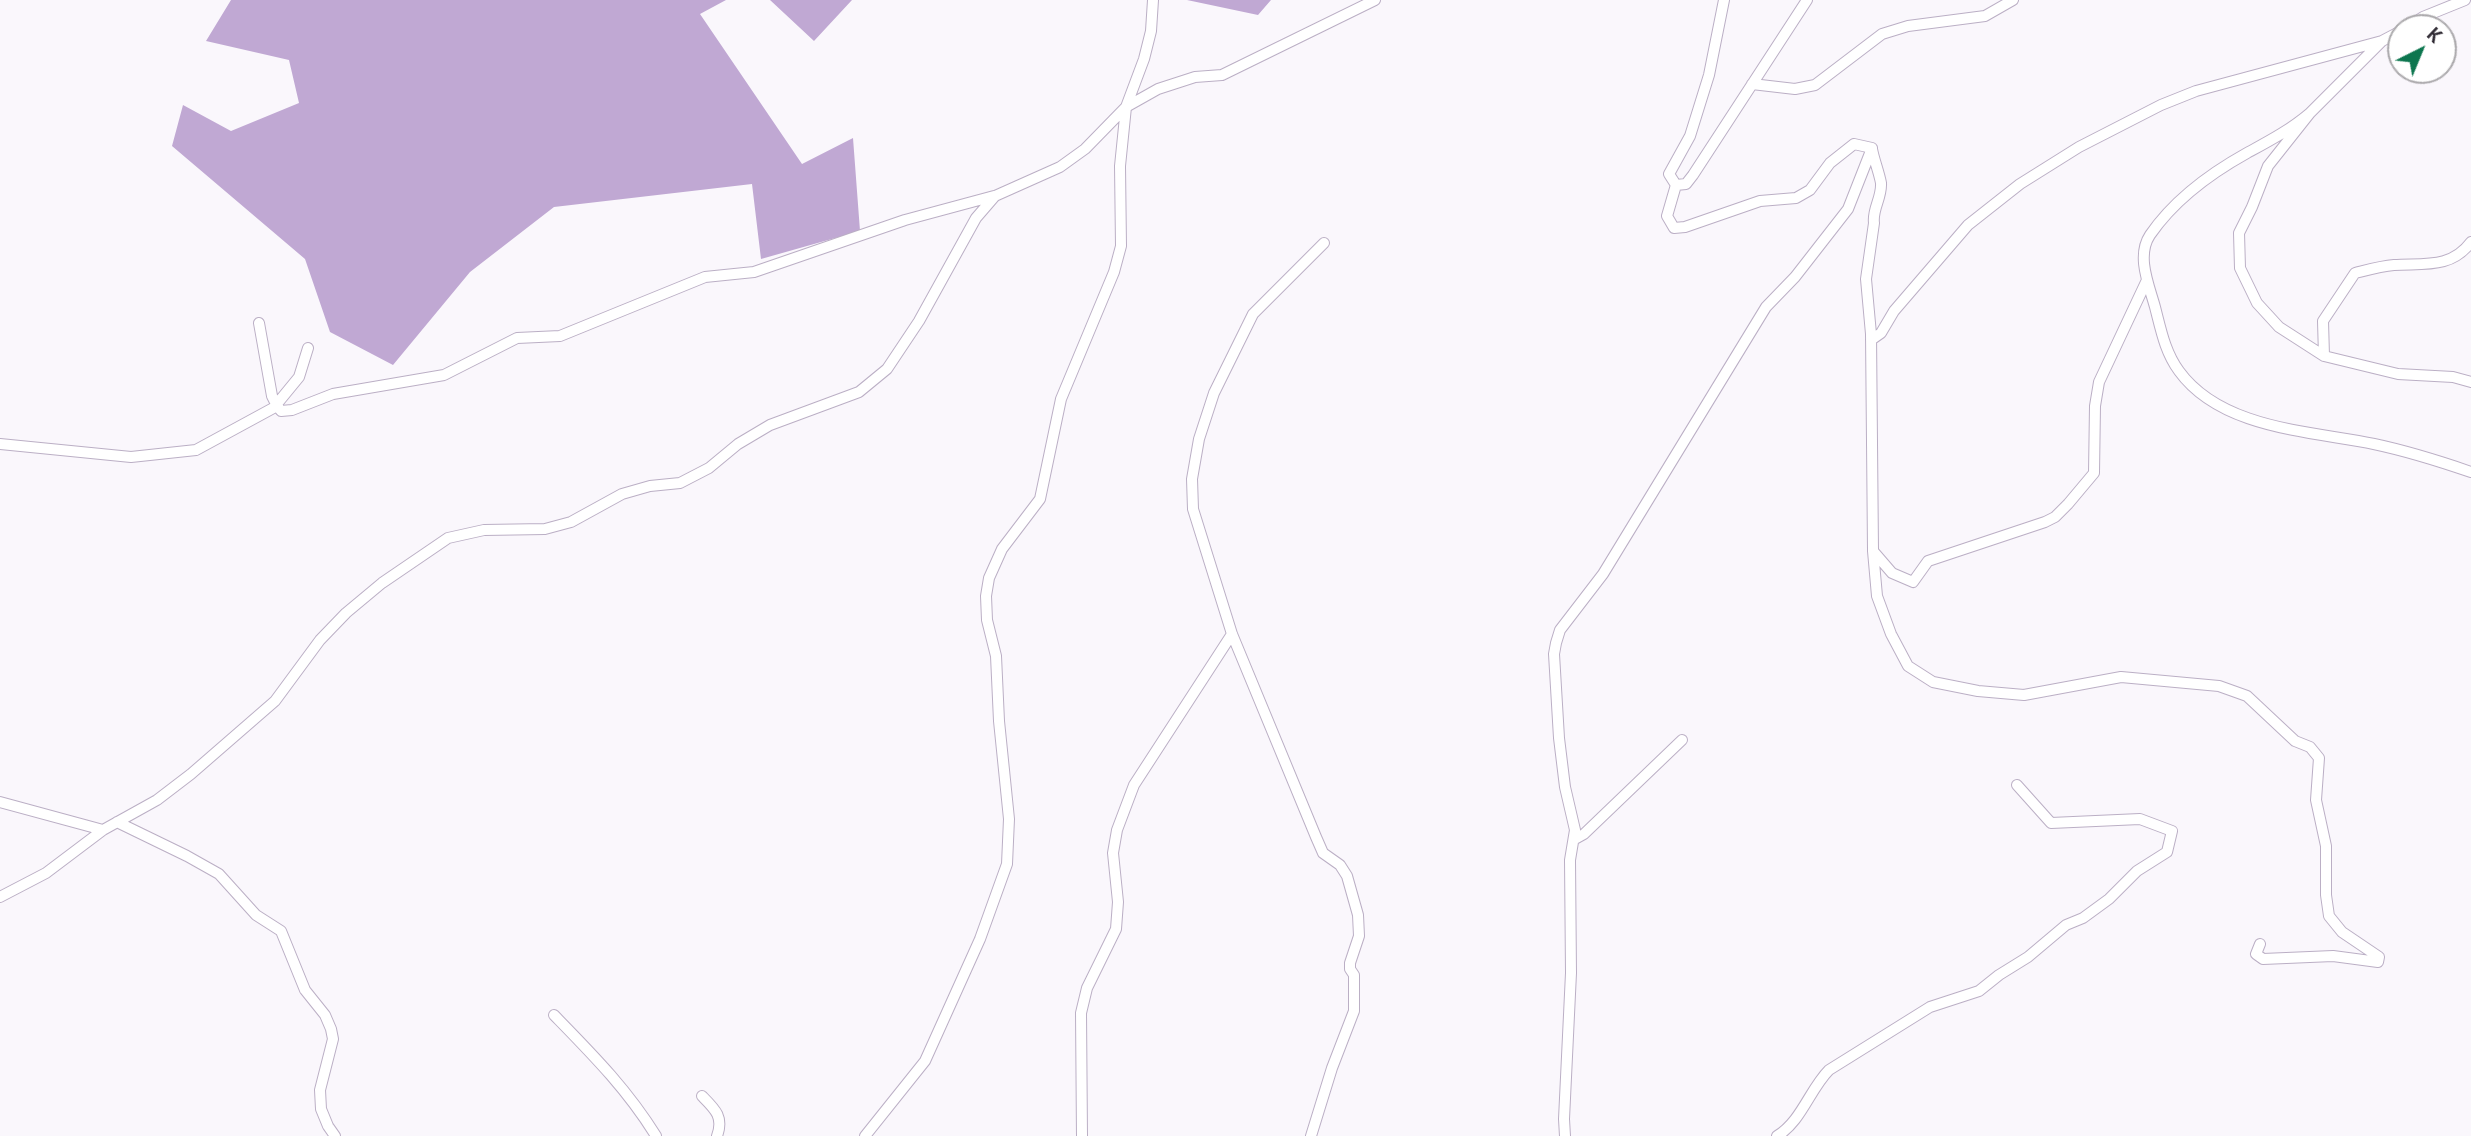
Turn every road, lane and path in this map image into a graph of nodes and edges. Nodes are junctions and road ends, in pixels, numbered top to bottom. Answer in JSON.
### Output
{"nodes":[{"id":1,"x":1153,"y":0,"type":"edge"},
{"id":2,"x":1375,"y":0,"type":"edge"},
{"id":3,"x":1724,"y":0,"type":"edge"},
{"id":4,"x":1807,"y":0,"type":"edge"},
{"id":5,"x":2013,"y":0,"type":"edge"},
{"id":6,"x":2465,"y":0,"type":"edge"},
{"id":7,"x":2430,"y":14,"type":"edge"},
{"id":8,"x":2387,"y":38,"type":"edge"},
{"id":9,"x":2382,"y":41,"type":"junction"},
{"id":10,"x":1752,"y":85,"type":"junction"},
{"id":11,"x":1126,"y":107,"type":"junction"},
{"id":12,"x":2310,"y":113,"type":"junction"},
{"id":13,"x":1872,"y":148,"type":"junction"},
{"id":14,"x":1676,"y":185,"type":"junction"},
{"id":15,"x":995,"y":196,"type":"junction"},
{"id":16,"x":2471,"y":242,"type":"edge"},
{"id":17,"x":1324,"y":243,"type":"dead end"},
{"id":18,"x":2147,"y":281,"type":"junction"},
{"id":19,"x":258,"y":323,"type":"dead end"},
{"id":20,"x":1871,"y":340,"type":"junction"},
{"id":21,"x":308,"y":348,"type":"dead end"},
{"id":22,"x":2324,"y":356,"type":"junction"},
{"id":23,"x":2471,"y":382,"type":"edge"},
{"id":24,"x":277,"y":406,"type":"junction"},
{"id":25,"x":0,"y":444,"type":"edge"},
{"id":26,"x":2471,"y":472,"type":"edge"},
{"id":27,"x":1873,"y":551,"type":"junction"},
{"id":28,"x":1232,"y":634,"type":"junction"},
{"id":29,"x":1682,"y":740,"type":"dead end"},
{"id":30,"x":2017,"y":785,"type":"dead end"},
{"id":31,"x":0,"y":802,"type":"edge"},
{"id":32,"x":117,"y":822,"type":"junction"},
{"id":33,"x":103,"y":830,"type":"junction"},
{"id":34,"x":1575,"y":839,"type":"junction"},
{"id":35,"x":0,"y":897,"type":"edge"},
{"id":36,"x":2260,"y":944,"type":"dead end"},
{"id":37,"x":554,"y":1015,"type":"dead end"},
{"id":38,"x":702,"y":1096,"type":"dead end"},
{"id":39,"x":335,"y":1136,"type":"edge"},
{"id":40,"x":656,"y":1136,"type":"edge"},
{"id":41,"x":717,"y":1136,"type":"edge"},
{"id":42,"x":865,"y":1136,"type":"edge"},
{"id":43,"x":1082,"y":1136,"type":"edge"},
{"id":44,"x":1311,"y":1136,"type":"edge"},
{"id":45,"x":1565,"y":1136,"type":"edge"},
{"id":46,"x":1777,"y":1136,"type":"edge"}],
"edges":[{"from":1,"to":11,"type":"street"},
{"from":2,"to":11,"type":"street"},
{"from":3,"to":14,"type":"street"},
{"from":4,"to":10,"type":"street"},
{"from":5,"to":10,"type":"street"},
{"from":6,"to":7,"type":"street"},
{"from":8,"to":9,"type":"street"},
{"from":9,"to":12,"type":"street"},
{"from":9,"to":20,"type":"street"},
{"from":10,"to":14,"type":"street"},
{"from":11,"to":15,"type":"street"},
{"from":11,"to":42,"type":"street"},
{"from":12,"to":18,"type":"street"},
{"from":12,"to":22,"type":"street"},
{"from":13,"to":14,"type":"street"},
{"from":13,"to":20,"type":"street"},
{"from":13,"to":34,"type":"street"},
{"from":15,"to":24,"type":"street"},
{"from":15,"to":32,"type":"street"},
{"from":16,"to":22,"type":"street"},
{"from":17,"to":28,"type":"street"},
{"from":18,"to":26,"type":"street"},
{"from":18,"to":27,"type":"street"},
{"from":19,"to":24,"type":"street"},
{"from":20,"to":27,"type":"street"},
{"from":21,"to":24,"type":"street"},
{"from":22,"to":23,"type":"street"},
{"from":24,"to":25,"type":"street"},
{"from":27,"to":36,"type":"street"},
{"from":28,"to":43,"type":"street"},
{"from":28,"to":44,"type":"street"},
{"from":29,"to":34,"type":"street"},
{"from":30,"to":46,"type":"street"},
{"from":31,"to":33,"type":"street"},
{"from":32,"to":33,"type":"street"},
{"from":32,"to":39,"type":"street"},
{"from":33,"to":35,"type":"street"},
{"from":34,"to":45,"type":"street"},
{"from":37,"to":40,"type":"street"},
{"from":38,"to":41,"type":"street"}]}
